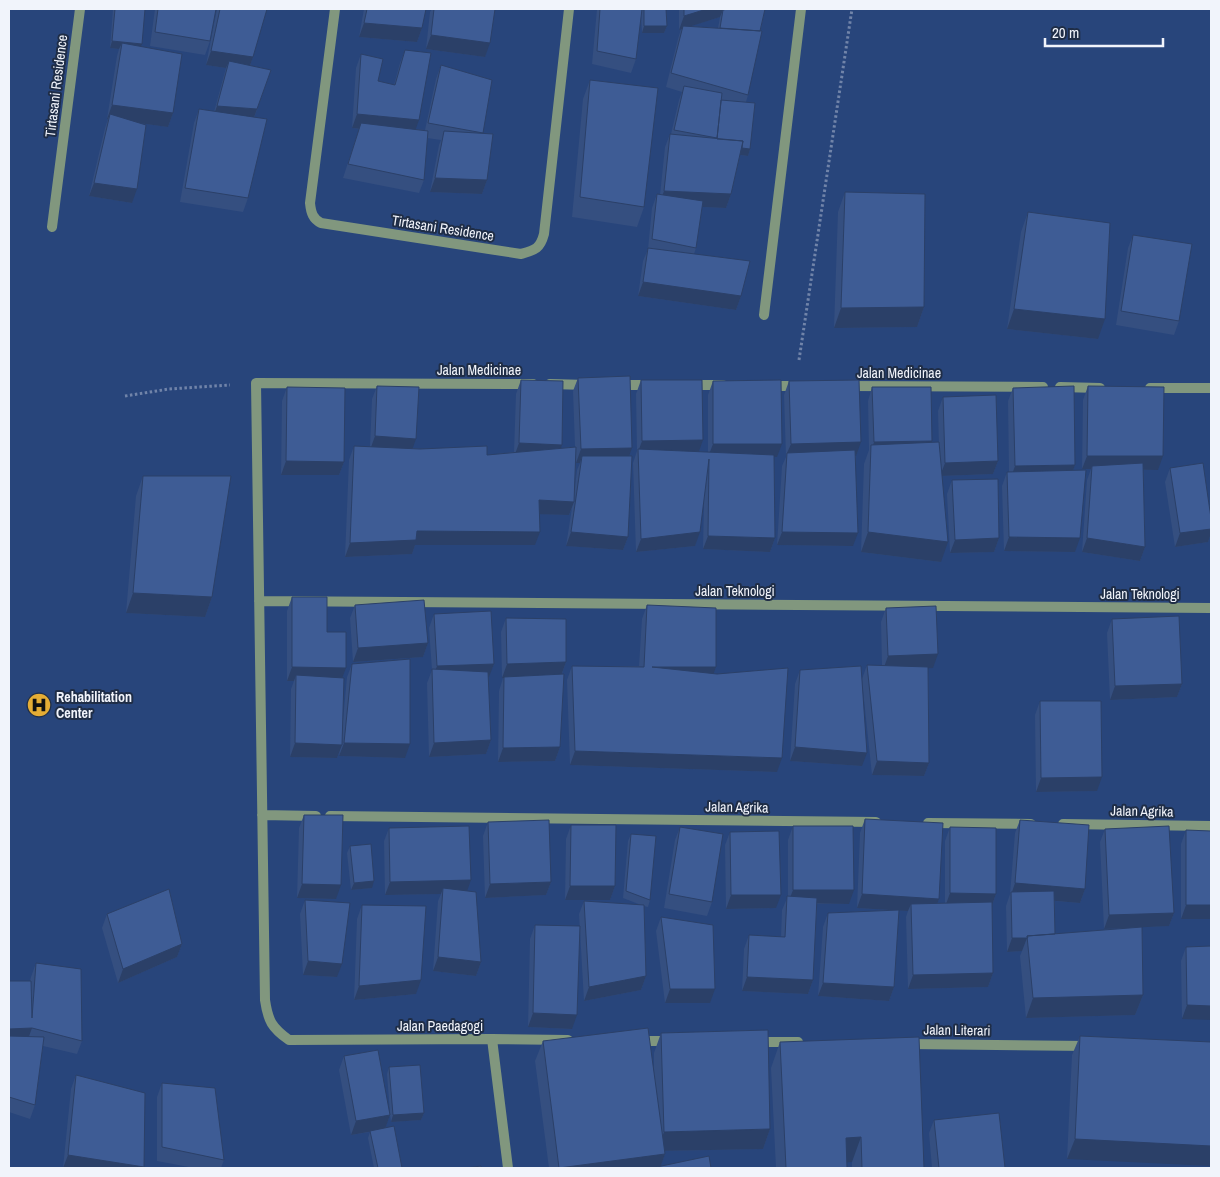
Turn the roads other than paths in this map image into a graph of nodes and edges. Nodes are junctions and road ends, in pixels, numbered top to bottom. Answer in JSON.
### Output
{"nodes":[{"id":1,"x":80,"y":9,"type":"edge"},
{"id":2,"x":335,"y":9,"type":"edge"},
{"id":3,"x":569,"y":9,"type":"edge"},
{"id":4,"x":801,"y":9,"type":"edge"},
{"id":5,"x":52,"y":227,"type":"dead end"},
{"id":6,"x":764,"y":315,"type":"dead end"},
{"id":7,"x":736,"y":386,"type":"edge"},
{"id":8,"x":756,"y":386,"type":"edge"},
{"id":9,"x":801,"y":386,"type":"edge"},
{"id":10,"x":835,"y":386,"type":"edge"},
{"id":11,"x":1112,"y":388,"type":"edge"},
{"id":12,"x":1142,"y":388,"type":"edge"},
{"id":13,"x":1211,"y":388,"type":"edge"},
{"id":14,"x":259,"y":601,"type":"junction"},
{"id":15,"x":1211,"y":608,"type":"edge"},
{"id":16,"x":262,"y":815,"type":"junction"},
{"id":17,"x":882,"y":822,"type":"edge"},
{"id":18,"x":922,"y":823,"type":"edge"},
{"id":19,"x":1211,"y":826,"type":"edge"},
{"id":20,"x":492,"y":1039,"type":"junction"},
{"id":21,"x":582,"y":1040,"type":"edge"},
{"id":22,"x":622,"y":1041,"type":"edge"},
{"id":23,"x":682,"y":1041,"type":"edge"},
{"id":24,"x":742,"y":1042,"type":"edge"},
{"id":25,"x":812,"y":1043,"type":"edge"},
{"id":26,"x":892,"y":1044,"type":"edge"},
{"id":27,"x":1101,"y":1046,"type":"edge"},
{"id":28,"x":508,"y":1168,"type":"edge"}],
"edges":[{"from":1,"to":5,"type":"street","name":"Tirtasani Residence"},
{"from":2,"to":3,"type":"street","name":"Tirtasani Residence"},
{"from":4,"to":6,"type":"street"},
{"from":7,"to":14,"type":"street","name":"Jalan Medicinae"},
{"from":8,"to":9,"type":"street"},
{"from":10,"to":11,"type":"street","name":"Jalan Medicinae"},
{"from":12,"to":13,"type":"street"},
{"from":14,"to":15,"type":"street","name":"Jalan Teknologi"},
{"from":14,"to":16,"type":"street"},
{"from":16,"to":17,"type":"street","name":"Jalan Agrika"},
{"from":16,"to":20,"type":"street","name":"Jalan Paedagogi"},
{"from":18,"to":19,"type":"street","name":"Jalan Agrika"},
{"from":20,"to":21,"type":"street"},
{"from":20,"to":28,"type":"street","name":"Jalan Paedagogi"},
{"from":22,"to":23,"type":"street"},
{"from":24,"to":25,"type":"street"},
{"from":26,"to":27,"type":"street","name":"Jalan Literari"}]}
